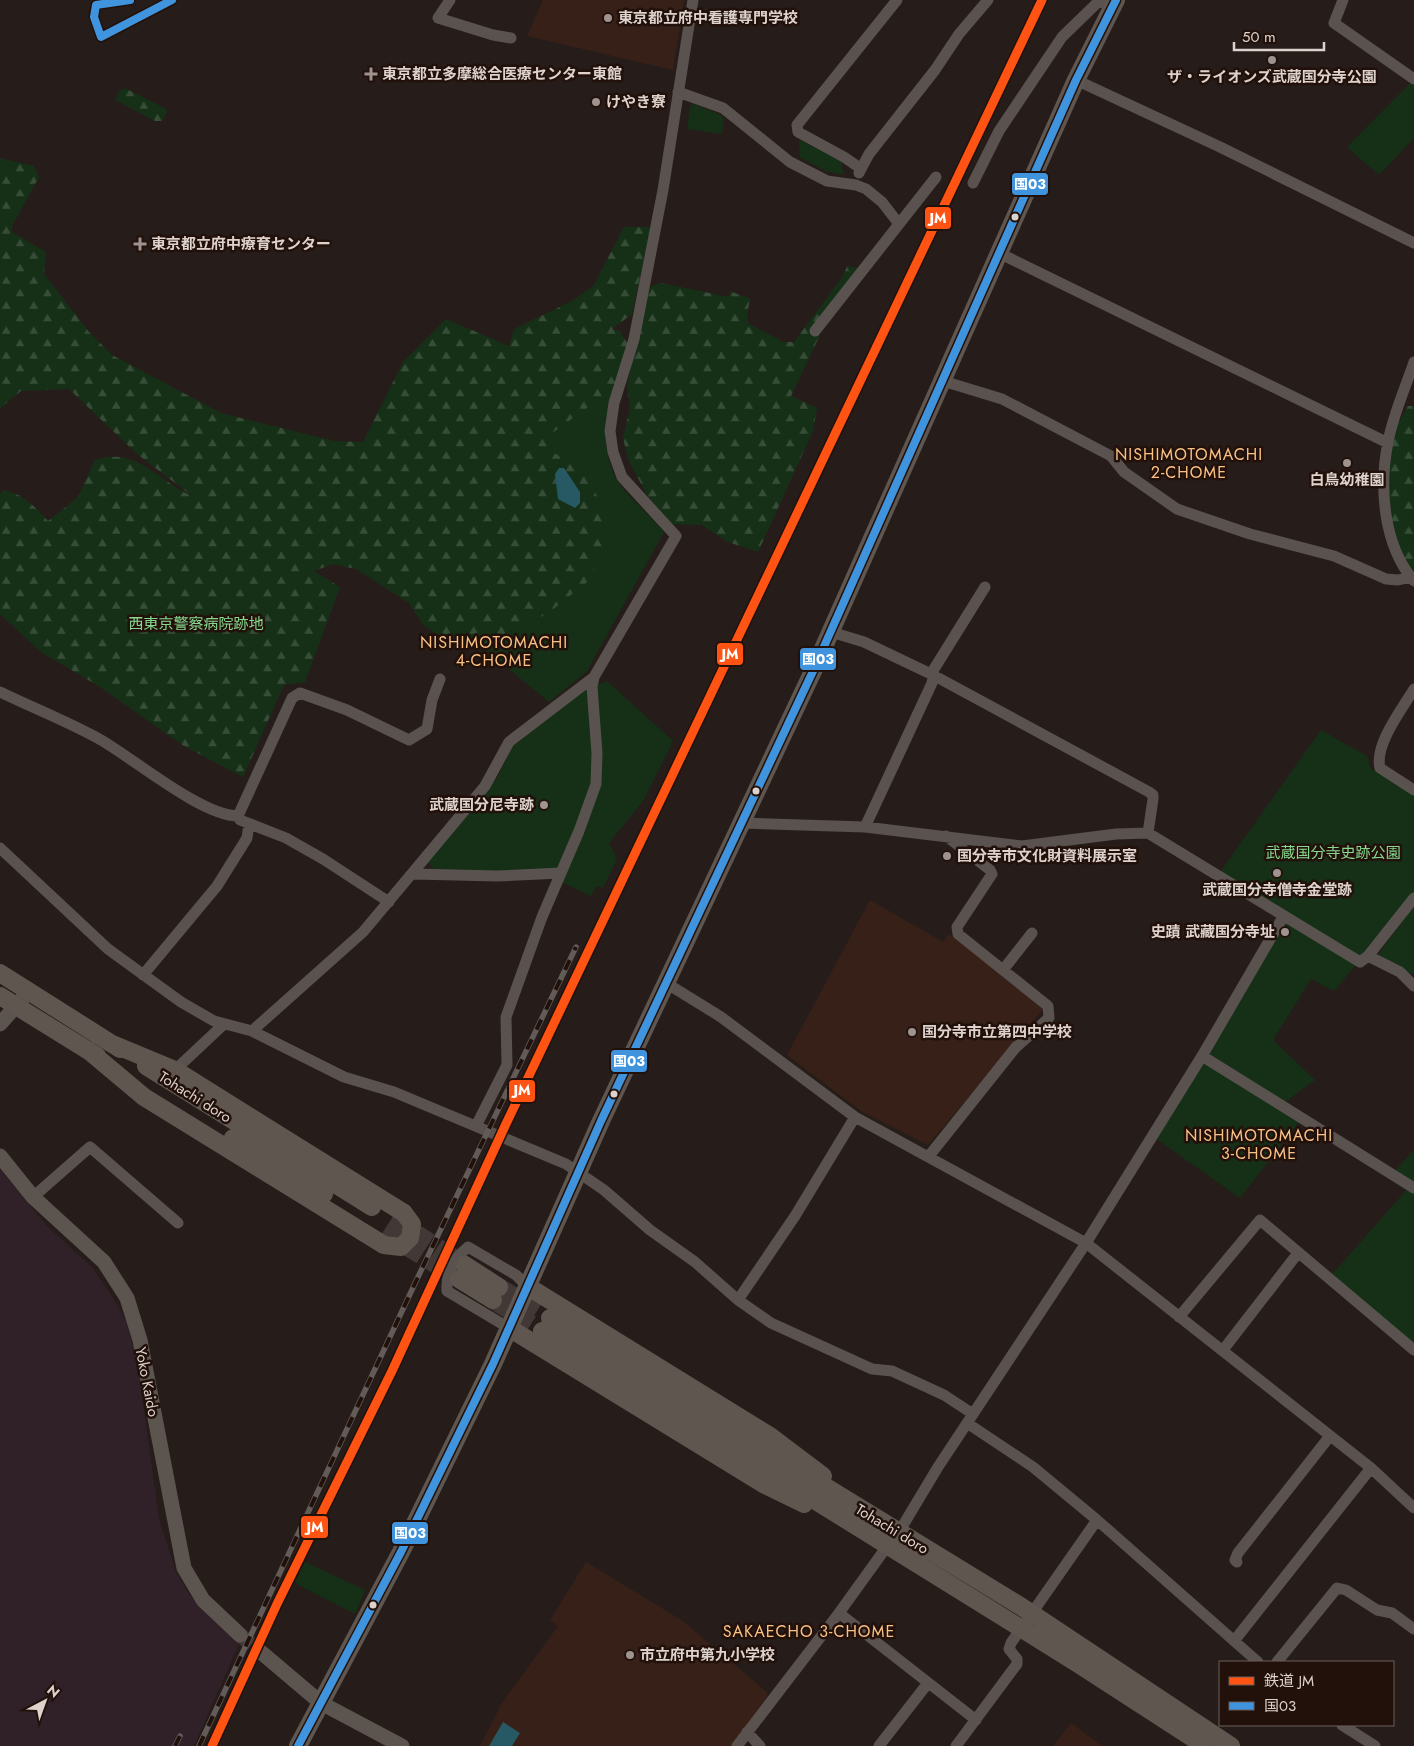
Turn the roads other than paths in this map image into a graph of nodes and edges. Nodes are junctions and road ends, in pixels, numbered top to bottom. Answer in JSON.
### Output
{"nodes":[{"id":1,"x":450,"y":0,"type":"edge"},
{"id":2,"x":693,"y":0,"type":"edge"},
{"id":3,"x":896,"y":0,"type":"edge"},
{"id":4,"x":988,"y":0,"type":"edge"},
{"id":5,"x":1116,"y":0,"type":"edge"},
{"id":6,"x":1343,"y":0,"type":"edge"},
{"id":7,"x":511,"y":38,"type":"dead end"},
{"id":8,"x":1414,"y":79,"type":"edge"},
{"id":9,"x":1076,"y":80,"type":"junction"},
{"id":10,"x":678,"y":92,"type":"junction"},
{"id":11,"x":860,"y":168,"type":"junction"},
{"id":12,"x":936,"y":177,"type":"dead end"},
{"id":13,"x":973,"y":182,"type":"dead end"},
{"id":14,"x":856,"y":185,"type":"junction"},
{"id":15,"x":899,"y":224,"type":"junction"},
{"id":16,"x":1414,"y":243,"type":"edge"},
{"id":17,"x":999,"y":253,"type":"junction"},
{"id":18,"x":815,"y":330,"type":"dead end"},
{"id":19,"x":1414,"y":362,"type":"edge"},
{"id":20,"x":943,"y":381,"type":"junction"},
{"id":21,"x":1388,"y":443,"type":"junction"},
{"id":22,"x":1412,"y":579,"type":"edge"},
{"id":23,"x":985,"y":587,"type":"dead end"},
{"id":24,"x":831,"y":632,"type":"junction"},
{"id":25,"x":933,"y":676,"type":"junction"},
{"id":26,"x":594,"y":677,"type":"junction"},
{"id":27,"x":440,"y":679,"type":"dead end"},
{"id":28,"x":1414,"y":689,"type":"edge"},
{"id":29,"x":0,"y":692,"type":"edge"},
{"id":30,"x":1414,"y":790,"type":"edge"},
{"id":31,"x":238,"y":816,"type":"junction"},
{"id":32,"x":742,"y":823,"type":"junction"},
{"id":33,"x":249,"y":824,"type":"junction"},
{"id":34,"x":865,"y":826,"type":"junction"},
{"id":35,"x":1148,"y":833,"type":"junction"},
{"id":36,"x":945,"y":836,"type":"junction"},
{"id":37,"x":0,"y":848,"type":"edge"},
{"id":38,"x":561,"y":873,"type":"junction"},
{"id":39,"x":413,"y":874,"type":"junction"},
{"id":40,"x":1414,"y":898,"type":"edge"},
{"id":41,"x":389,"y":902,"type":"junction"},
{"id":42,"x":1283,"y":917,"type":"junction"},
{"id":43,"x":1032,"y":933,"type":"dead end"},
{"id":44,"x":1368,"y":956,"type":"junction"},
{"id":45,"x":1003,"y":970,"type":"junction"},
{"id":46,"x":0,"y":973,"type":"edge"},
{"id":47,"x":143,"y":975,"type":"junction"},
{"id":48,"x":666,"y":983,"type":"junction"},
{"id":49,"x":1414,"y":986,"type":"edge"},
{"id":50,"x":29,"y":991,"type":"junction"},
{"id":51,"x":0,"y":996,"type":"edge"},
{"id":52,"x":16,"y":1006,"type":"junction"},
{"id":53,"x":0,"y":1024,"type":"edge"},
{"id":54,"x":223,"y":1025,"type":"junction"},
{"id":55,"x":252,"y":1031,"type":"junction"},
{"id":56,"x":110,"y":1043,"type":"junction"},
{"id":57,"x":88,"y":1050,"type":"junction"},
{"id":58,"x":1202,"y":1056,"type":"junction"},
{"id":59,"x":175,"y":1070,"type":"junction"},
{"id":60,"x":855,"y":1117,"type":"junction"},
{"id":61,"x":476,"y":1126,"type":"junction"},
{"id":62,"x":0,"y":1156,"type":"edge"},
{"id":63,"x":929,"y":1156,"type":"junction"},
{"id":64,"x":580,"y":1172,"type":"junction"},
{"id":65,"x":1414,"y":1188,"type":"edge"},
{"id":66,"x":33,"y":1197,"type":"junction"},
{"id":67,"x":178,"y":1223,"type":"dead end"},
{"id":68,"x":1086,"y":1243,"type":"junction"},
{"id":69,"x":1298,"y":1253,"type":"junction"},
{"id":70,"x":462,"y":1272,"type":"tunnel mouth"},
{"id":71,"x":528,"y":1286,"type":"junction"},
{"id":72,"x":496,"y":1293,"type":"tunnel mouth"},
{"id":73,"x":738,"y":1300,"type":"junction"},
{"id":74,"x":1180,"y":1317,"type":"junction"},
{"id":75,"x":546,"y":1324,"type":"tunnel mouth"},
{"id":76,"x":510,"y":1328,"type":"junction"},
{"id":77,"x":1223,"y":1350,"type":"junction"},
{"id":78,"x":1414,"y":1350,"type":"edge"},
{"id":79,"x":970,"y":1418,"type":"junction"},
{"id":80,"x":1330,"y":1436,"type":"junction"},
{"id":81,"x":1371,"y":1468,"type":"junction"},
{"id":82,"x":1414,"y":1508,"type":"edge"},
{"id":83,"x":1098,"y":1520,"type":"junction"},
{"id":84,"x":866,"y":1523,"type":"junction"},
{"id":85,"x":894,"y":1539,"type":"junction"},
{"id":86,"x":931,"y":1552,"type":"junction"},
{"id":87,"x":1237,"y":1562,"type":"dead end"},
{"id":88,"x":985,"y":1606,"type":"junction"},
{"id":89,"x":839,"y":1613,"type":"junction"},
{"id":90,"x":1031,"y":1613,"type":"junction"},
{"id":91,"x":1021,"y":1628,"type":"junction"},
{"id":92,"x":1414,"y":1629,"type":"edge"},
{"id":93,"x":240,"y":1635,"type":"tunnel mouth"},
{"id":94,"x":1234,"y":1641,"type":"junction"},
{"id":95,"x":262,"y":1653,"type":"tunnel mouth"},
{"id":96,"x":1257,"y":1661,"type":"edge"},
{"id":97,"x":1279,"y":1661,"type":"edge"},
{"id":98,"x":928,"y":1683,"type":"junction"},
{"id":99,"x":321,"y":1702,"type":"junction"},
{"id":100,"x":976,"y":1720,"type":"junction"},
{"id":101,"x":1344,"y":1726,"type":"edge"},
{"id":102,"x":748,"y":1732,"type":"junction"},
{"id":103,"x":298,"y":1746,"type":"edge"},
{"id":104,"x":402,"y":1746,"type":"edge"},
{"id":105,"x":737,"y":1746,"type":"edge"},
{"id":106,"x":760,"y":1746,"type":"edge"},
{"id":107,"x":879,"y":1746,"type":"edge"},
{"id":108,"x":956,"y":1746,"type":"edge"},
{"id":109,"x":1204,"y":1746,"type":"edge"},
{"id":110,"x":1231,"y":1746,"type":"edge"},
{"id":111,"x":1375,"y":1746,"type":"edge"}],
"edges":[{"from":1,"to":7,"type":"street"},
{"from":2,"to":10,"type":"street"},
{"from":3,"to":11,"type":"street"},
{"from":4,"to":11,"type":"street"},
{"from":5,"to":9,"type":"main road"},
{"from":5,"to":13,"type":"street"},
{"from":6,"to":8,"type":"street"},
{"from":9,"to":16,"type":"street"},
{"from":9,"to":17,"type":"main road"},
{"from":10,"to":14,"type":"street"},
{"from":10,"to":26,"type":"street"},
{"from":11,"to":14,"type":"street"},
{"from":12,"to":15,"type":"street"},
{"from":14,"to":15,"type":"street"},
{"from":15,"to":18,"type":"street"},
{"from":17,"to":20,"type":"main road"},
{"from":17,"to":21,"type":"street"},
{"from":19,"to":21,"type":"street"},
{"from":20,"to":22,"type":"street"},
{"from":20,"to":24,"type":"main road"},
{"from":21,"to":22,"type":"street"},
{"from":23,"to":25,"type":"street"},
{"from":24,"to":25,"type":"street"},
{"from":24,"to":32,"type":"main road"},
{"from":25,"to":34,"type":"street"},
{"from":25,"to":35,"type":"street"},
{"from":26,"to":38,"type":"street"},
{"from":26,"to":39,"type":"street"},
{"from":27,"to":31,"type":"street"},
{"from":28,"to":30,"type":"street"},
{"from":29,"to":31,"type":"street"},
{"from":31,"to":33,"type":"street"},
{"from":32,"to":34,"type":"street"},
{"from":32,"to":48,"type":"main road"},
{"from":33,"to":41,"type":"street"},
{"from":33,"to":47,"type":"street"},
{"from":34,"to":36,"type":"street"},
{"from":35,"to":36,"type":"street"},
{"from":35,"to":42,"type":"street"},
{"from":36,"to":45,"type":"street"},
{"from":37,"to":47,"type":"street"},
{"from":38,"to":39,"type":"street"},
{"from":38,"to":61,"type":"street"},
{"from":39,"to":41,"type":"street"},
{"from":40,"to":44,"type":"street"},
{"from":41,"to":55,"type":"street"},
{"from":42,"to":44,"type":"street"},
{"from":42,"to":58,"type":"street"},
{"from":43,"to":45,"type":"street"},
{"from":44,"to":49,"type":"street"},
{"from":45,"to":63,"type":"street"},
{"from":46,"to":50,"type":"main road","name":"Tohachi doro"},
{"from":47,"to":54,"type":"street"},
{"from":48,"to":60,"type":"street"},
{"from":48,"to":64,"type":"main road"},
{"from":50,"to":52,"type":"street"},
{"from":50,"to":56,"type":"main road","name":"Tohachi doro"},
{"from":51,"to":52,"type":"main road","name":"Tohachi doro"},
{"from":52,"to":53,"type":"street"},
{"from":52,"to":57,"type":"main road","name":"Tohachi doro"},
{"from":54,"to":55,"type":"street"},
{"from":54,"to":59,"type":"street"},
{"from":55,"to":61,"type":"street"},
{"from":56,"to":57,"type":"main road","name":"Tohachi doro"},
{"from":56,"to":59,"type":"main road"},
{"from":57,"to":59,"type":"main road"},
{"from":58,"to":65,"type":"street"},
{"from":58,"to":68,"type":"street"},
{"from":60,"to":63,"type":"street"},
{"from":60,"to":73,"type":"street"},
{"from":61,"to":64,"type":"street"},
{"from":62,"to":66,"type":"street","name":"Yoko Kaido"},
{"from":63,"to":68,"type":"street"},
{"from":64,"to":71,"type":"main road"},
{"from":64,"to":73,"type":"street"},
{"from":66,"to":67,"type":"street"},
{"from":66,"to":93,"type":"street","name":"Yoko Kaido"},
{"from":68,"to":74,"type":"street"},
{"from":68,"to":79,"type":"street"},
{"from":69,"to":74,"type":"street"},
{"from":69,"to":77,"type":"street"},
{"from":69,"to":78,"type":"street"},
{"from":70,"to":72,"type":"main road"},
{"from":71,"to":76,"type":"main road"},
{"from":71,"to":76,"type":"street"},
{"from":71,"to":84,"type":"main road"},
{"from":73,"to":79,"type":"street"},
{"from":74,"to":77,"type":"street"},
{"from":75,"to":84,"type":"main road","name":"Tohachi doro"},
{"from":76,"to":84,"type":"main road"},
{"from":76,"to":99,"type":"main road"},
{"from":77,"to":80,"type":"street"},
{"from":79,"to":83,"type":"street"},
{"from":79,"to":85,"type":"street"},
{"from":80,"to":81,"type":"street"},
{"from":80,"to":87,"type":"street"},
{"from":81,"to":82,"type":"street"},
{"from":81,"to":94,"type":"street"},
{"from":83,"to":90,"type":"street"},
{"from":83,"to":94,"type":"street"},
{"from":84,"to":85,"type":"main road","name":"Tohachi doro"},
{"from":85,"to":86,"type":"main road","name":"Tohachi doro"},
{"from":85,"to":88,"type":"main road","name":"Tohachi doro"},
{"from":85,"to":89,"type":"street"},
{"from":86,"to":88,"type":"main road"},
{"from":86,"to":90,"type":"main road","name":"Tohachi doro"},
{"from":88,"to":91,"type":"main road","name":"Tohachi doro"},
{"from":89,"to":98,"type":"street"},
{"from":89,"to":102,"type":"street"},
{"from":90,"to":91,"type":"street"},
{"from":90,"to":110,"type":"main road","name":"Tohachi doro"},
{"from":91,"to":100,"type":"street"},
{"from":91,"to":109,"type":"main road","name":"Tohachi doro"},
{"from":92,"to":97,"type":"street"},
{"from":94,"to":96,"type":"street"},
{"from":95,"to":99,"type":"street"},
{"from":98,"to":100,"type":"street"},
{"from":98,"to":107,"type":"street"},
{"from":99,"to":103,"type":"main road"},
{"from":99,"to":104,"type":"street"},
{"from":100,"to":108,"type":"street"},
{"from":101,"to":111,"type":"street"},
{"from":102,"to":105,"type":"street"},
{"from":102,"to":106,"type":"street"}]}
